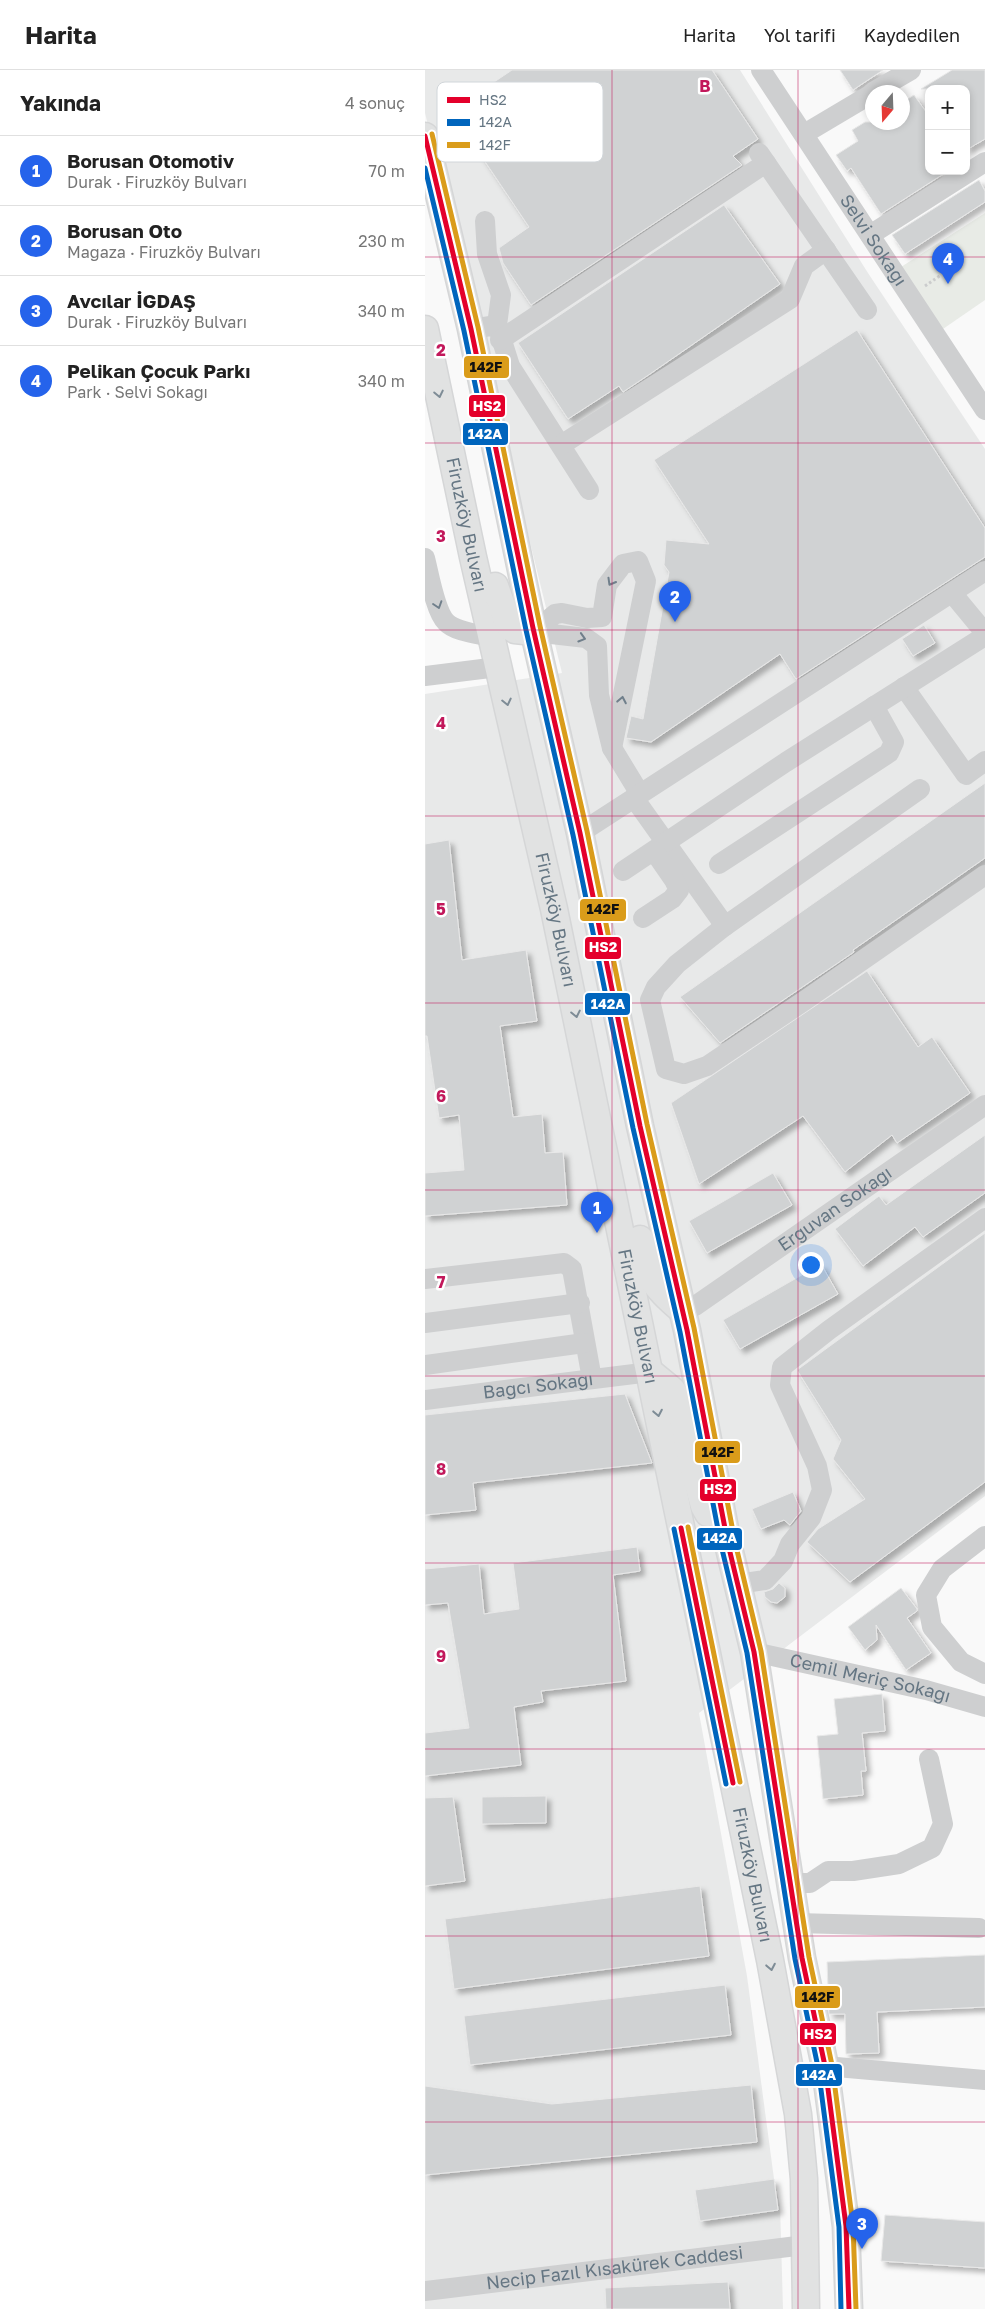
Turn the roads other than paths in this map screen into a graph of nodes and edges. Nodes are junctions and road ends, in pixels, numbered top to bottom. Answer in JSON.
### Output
{"nodes":[{"id":1,"x":761,"y":70,"type":"edge"},
{"id":2,"x":911,"y":70,"type":"edge"},
{"id":3,"x":886,"y":85,"type":"edge"},
{"id":4,"x":865,"y":98,"type":"edge"},
{"id":5,"x":804,"y":134,"type":"junction"},
{"id":6,"x":425,"y":136,"type":"edge"},
{"id":7,"x":985,"y":162,"type":"edge"},
{"id":8,"x":485,"y":221,"type":"dead end"},
{"id":9,"x":870,"y":235,"type":"junction"},
{"id":10,"x":826,"y":250,"type":"junction"},
{"id":11,"x":867,"y":310,"type":"dead end"},
{"id":12,"x":425,"y":329,"type":"edge"},
{"id":13,"x":471,"y":330,"type":"junction"},
{"id":14,"x":499,"y":333,"type":"junction"},
{"id":15,"x":985,"y":410,"type":"edge"},
{"id":16,"x":561,"y":445,"type":"junction"},
{"id":17,"x":589,"y":490,"type":"dead end"},
{"id":18,"x":462,"y":505,"type":"junction"},
{"id":19,"x":425,"y":558,"type":"edge"},
{"id":20,"x":985,"y":571,"type":"edge"},
{"id":21,"x":952,"y":594,"type":"junction"},
{"id":22,"x":534,"y":632,"type":"junction"},
{"id":23,"x":985,"y":634,"type":"edge"},
{"id":24,"x":491,"y":637,"type":"junction"},
{"id":25,"x":498,"y":667,"type":"junction"},
{"id":26,"x":425,"y":676,"type":"edge"},
{"id":27,"x":904,"y":687,"type":"junction"},
{"id":28,"x":874,"y":706,"type":"junction"},
{"id":29,"x":612,"y":748,"type":"junction"},
{"id":30,"x":985,"y":761,"type":"edge"},
{"id":31,"x":920,"y":789,"type":"dead end"},
{"id":32,"x":637,"y":796,"type":"junction"},
{"id":33,"x":580,"y":833,"type":"junction"},
{"id":34,"x":660,"y":847,"type":"junction"},
{"id":35,"x":719,"y":864,"type":"dead end"},
{"id":36,"x":623,"y":871,"type":"dead end"},
{"id":37,"x":985,"y":875,"type":"edge"},
{"id":38,"x":643,"y":918,"type":"dead end"},
{"id":39,"x":725,"y":926,"type":"junction"},
{"id":40,"x":985,"y":1105,"type":"edge"},
{"id":41,"x":599,"y":1127,"type":"junction"},
{"id":42,"x":985,"y":1218,"type":"edge"},
{"id":43,"x":425,"y":1279,"type":"edge"},
{"id":44,"x":580,"y":1303,"type":"junction"},
{"id":45,"x":682,"y":1310,"type":"junction"},
{"id":46,"x":425,"y":1323,"type":"edge"},
{"id":47,"x":584,"y":1343,"type":"junction"},
{"id":48,"x":425,"y":1365,"type":"edge"},
{"id":49,"x":650,"y":1372,"type":"junction"},
{"id":50,"x":592,"y":1379,"type":"junction"},
{"id":51,"x":425,"y":1400,"type":"edge"},
{"id":52,"x":985,"y":1536,"type":"edge"},
{"id":53,"x":728,"y":1544,"type":"junction"},
{"id":54,"x":737,"y":1584,"type":"junction"},
{"id":55,"x":754,"y":1652,"type":"junction"},
{"id":56,"x":985,"y":1674,"type":"edge"},
{"id":57,"x":985,"y":1707,"type":"edge"},
{"id":58,"x":929,"y":1759,"type":"dead end"},
{"id":59,"x":791,"y":1883,"type":"junction"},
{"id":60,"x":797,"y":1923,"type":"junction"},
{"id":61,"x":979,"y":1928,"type":"dead end"},
{"id":62,"x":825,"y":2066,"type":"junction"},
{"id":63,"x":985,"y":2080,"type":"edge"},
{"id":64,"x":805,"y":2252,"type":"junction"},
{"id":65,"x":425,"y":2291,"type":"edge"},
{"id":66,"x":806,"y":2309,"type":"edge"},
{"id":67,"x":821,"y":2309,"type":"edge"},
{"id":68,"x":849,"y":2309,"type":"edge"}],
"edges":[{"from":1,"to":5,"type":"street","name":"Selvi Sokağı"},
{"from":2,"to":3,"type":"street"},
{"from":4,"to":5,"type":"street"},
{"from":5,"to":9,"type":"street","name":"Selvi Sokağı"},
{"from":6,"to":13,"type":"main road","name":"Firuzköy Bulvarı"},
{"from":7,"to":9,"type":"street"},
{"from":8,"to":14,"type":"street"},
{"from":9,"to":15,"type":"street","name":"Selvi Sokağı"},
{"from":10,"to":11,"type":"street"},
{"from":10,"to":14,"type":"street"},
{"from":10,"to":16,"type":"street"},
{"from":12,"to":18,"type":"main road","name":"Firuzköy Bulvarı","one_way":true},
{"from":13,"to":14,"type":"street"},
{"from":13,"to":22,"type":"main road","name":"Firuzköy Bulvarı"},
{"from":14,"to":16,"type":"street"},
{"from":16,"to":17,"type":"street"},
{"from":18,"to":22,"type":"main road"},
{"from":18,"to":24,"type":"main road","name":"Firuzköy Bulvarı"},
{"from":19,"to":24,"type":"street","one_way":true},
{"from":20,"to":21,"type":"street"},
{"from":21,"to":23,"type":"street"},
{"from":21,"to":32,"type":"street"},
{"from":22,"to":29,"type":"street","one_way":true},
{"from":29,"to":22,"type":"street","one_way":true},
{"from":22,"to":33,"type":"main road","name":"Firuzköy Bulvarı"},
{"from":23,"to":27,"type":"street"},
{"from":24,"to":25,"type":"main road","name":"Firuzköy Bulvarı"},
{"from":25,"to":26,"type":"street"},
{"from":25,"to":41,"type":"main road","name":"Firuzköy Bulvarı","one_way":true},
{"from":27,"to":28,"type":"street"},
{"from":27,"to":30,"type":"street"},
{"from":28,"to":34,"type":"street"},
{"from":28,"to":35,"type":"street"},
{"from":29,"to":32,"type":"street"},
{"from":31,"to":39,"type":"street"},
{"from":32,"to":33,"type":"street"},
{"from":32,"to":34,"type":"street"},
{"from":33,"to":45,"type":"main road","name":"Firuzköy Bulvarı"},
{"from":34,"to":36,"type":"street"},
{"from":34,"to":38,"type":"street"},
{"from":34,"to":39,"type":"street"},
{"from":37,"to":39,"type":"street"},
{"from":40,"to":45,"type":"street","name":"Erguvan Sokağı"},
{"from":41,"to":45,"type":"main road"},
{"from":41,"to":49,"type":"main road","name":"Firuzköy Bulvarı"},
{"from":42,"to":54,"type":"street"},
{"from":43,"to":44,"type":"street"},
{"from":44,"to":46,"type":"street"},
{"from":44,"to":47,"type":"street"},
{"from":45,"to":53,"type":"main road","name":"Firuzköy Bulvarı"},
{"from":47,"to":48,"type":"street"},
{"from":47,"to":50,"type":"street"},
{"from":49,"to":50,"type":"street","name":"Bağcı Sokağı"},
{"from":49,"to":53,"type":"main road"},
{"from":49,"to":64,"type":"main road","name":"Firuzköy Bulvarı","one_way":true},
{"from":50,"to":51,"type":"street","name":"Bağcı Sokağı"},
{"from":52,"to":56,"type":"street"},
{"from":53,"to":54,"type":"main road","name":"Firuzköy Bulvarı"},
{"from":54,"to":55,"type":"main road","name":"Firuzköy Bulvarı"},
{"from":55,"to":57,"type":"street","name":"Cemil Meriç Sokağı"},
{"from":55,"to":59,"type":"main road","name":"Firuzköy Bulvarı"},
{"from":58,"to":59,"type":"street"},
{"from":59,"to":60,"type":"main road","name":"Firuzköy Bulvarı"},
{"from":60,"to":61,"type":"street"},
{"from":60,"to":62,"type":"main road","name":"Firuzköy Bulvarı"},
{"from":62,"to":63,"type":"street"},
{"from":62,"to":68,"type":"main road","name":"Firuzköy Bulvarı"},
{"from":64,"to":65,"type":"street","name":"Necip Fazıl Kısakürek Caddesi"},
{"from":64,"to":66,"type":"main road","name":"Firuzköy Bulvarı"},
{"from":64,"to":67,"type":"main road"}]}
